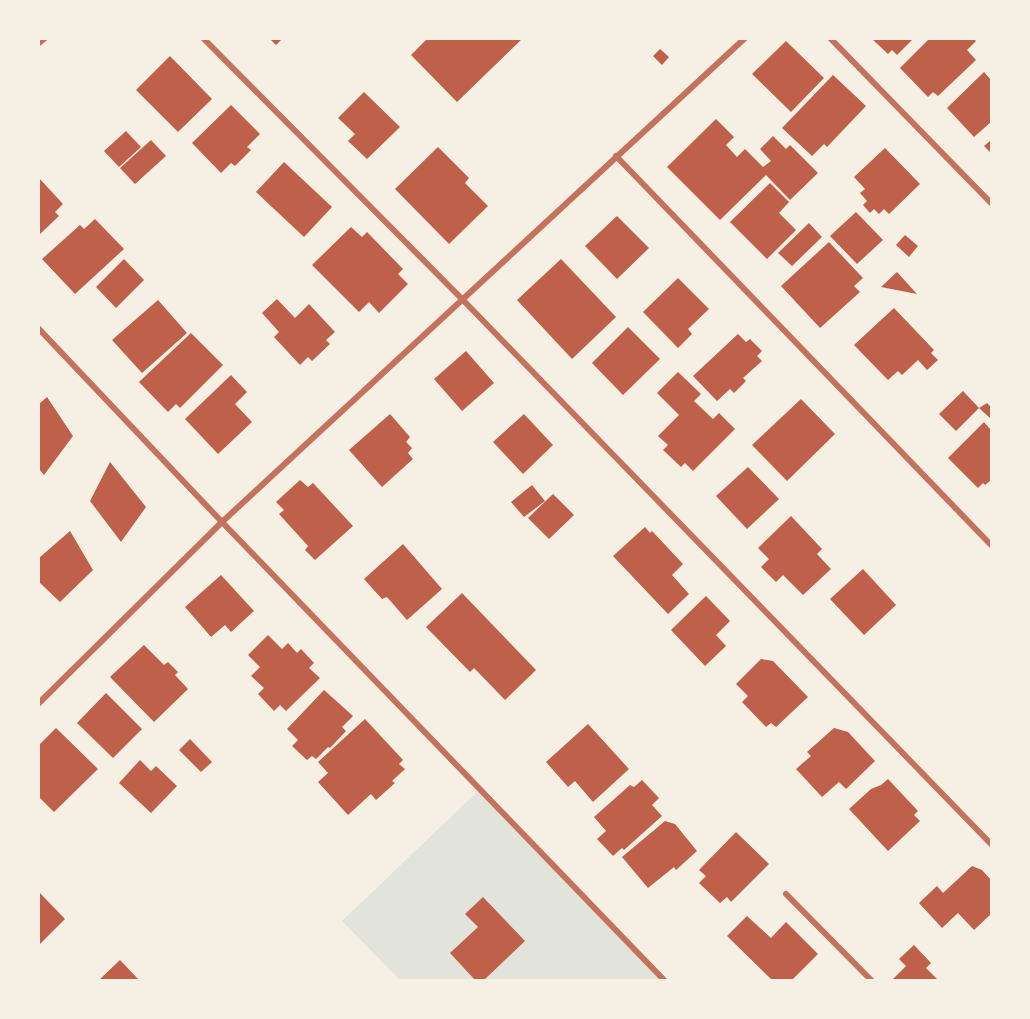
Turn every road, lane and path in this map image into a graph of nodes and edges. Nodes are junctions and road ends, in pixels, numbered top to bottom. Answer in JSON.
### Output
{"nodes":[{"id":1,"x":44,"y":39,"type":"edge"},
{"id":2,"x":204,"y":39,"type":"edge"},
{"id":3,"x":744,"y":39,"type":"edge"},
{"id":4,"x":831,"y":39,"type":"edge"},
{"id":5,"x":39,"y":43,"type":"edge"},
{"id":6,"x":615,"y":156,"type":"junction"},
{"id":7,"x":991,"y":203,"type":"edge"},
{"id":8,"x":462,"y":299,"type":"junction"},
{"id":9,"x":39,"y":329,"type":"edge"},
{"id":10,"x":222,"y":522,"type":"junction"},
{"id":11,"x":991,"y":545,"type":"edge"},
{"id":12,"x":39,"y":703,"type":"edge"},
{"id":13,"x":991,"y":843,"type":"edge"},
{"id":14,"x":786,"y":894,"type":"dead end"},
{"id":15,"x":664,"y":980,"type":"edge"},
{"id":16,"x":871,"y":980,"type":"edge"}],
"edges":[{"from":1,"to":5,"type":"street"},
{"from":2,"to":8,"type":"street"},
{"from":3,"to":6,"type":"street"},
{"from":4,"to":7,"type":"street"},
{"from":6,"to":8,"type":"street"},
{"from":6,"to":11,"type":"street"},
{"from":8,"to":10,"type":"street"},
{"from":8,"to":13,"type":"street"},
{"from":9,"to":10,"type":"street"},
{"from":10,"to":12,"type":"street"},
{"from":10,"to":15,"type":"street"},
{"from":14,"to":16,"type":"street"}]}
